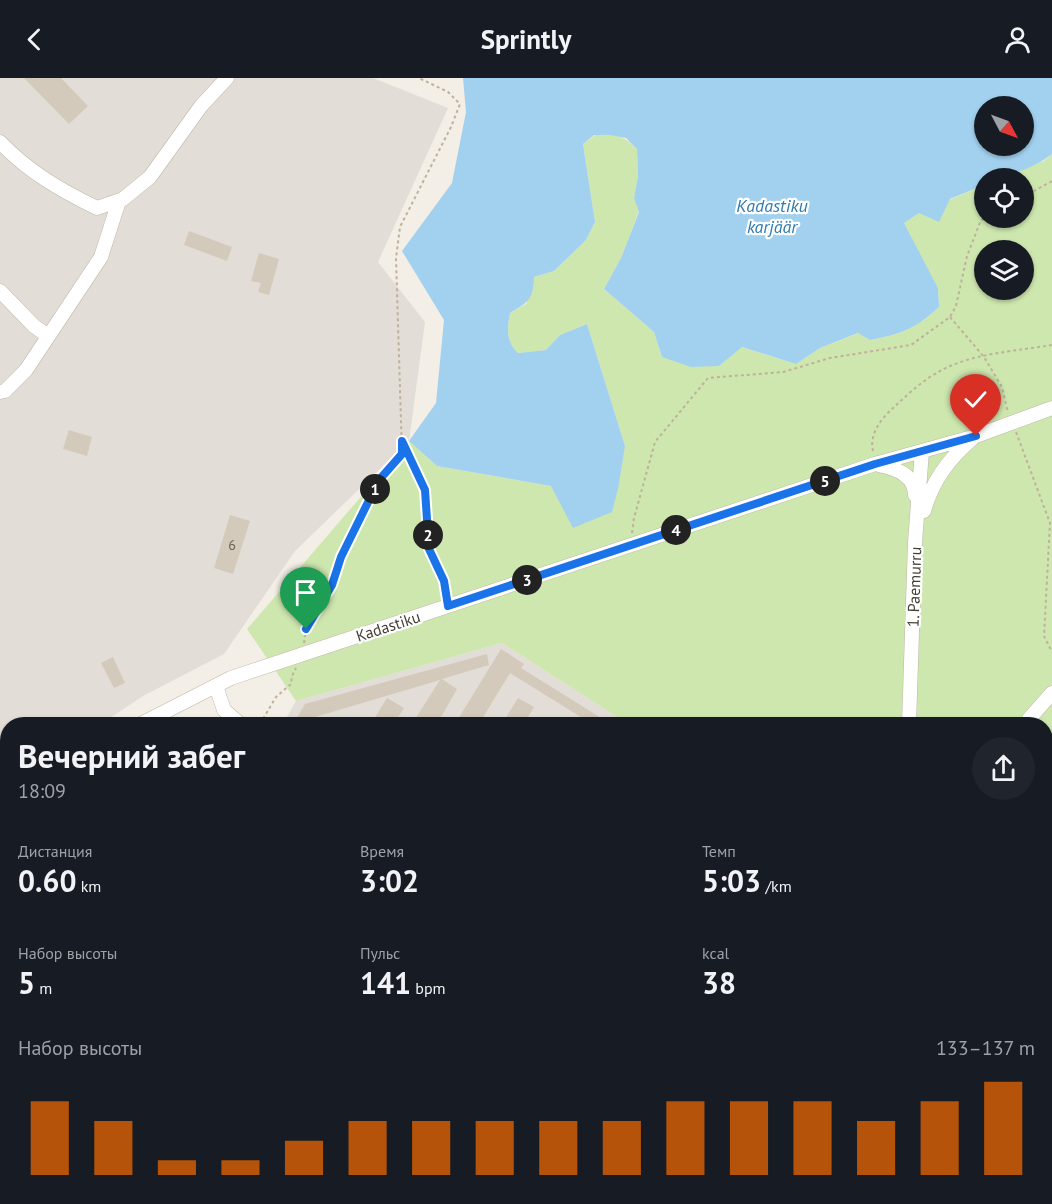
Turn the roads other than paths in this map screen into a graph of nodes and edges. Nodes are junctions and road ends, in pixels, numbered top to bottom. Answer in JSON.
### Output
{"nodes":[{"id":1,"x":227,"y":78,"type":"edge"},
{"id":2,"x":0,"y":142,"type":"edge"},
{"id":3,"x":119,"y":201,"type":"junction"},
{"id":4,"x":0,"y":291,"type":"edge"},
{"id":5,"x":48,"y":336,"type":"junction"},
{"id":6,"x":0,"y":392,"type":"edge"},
{"id":7,"x":1052,"y":408,"type":"edge"},
{"id":8,"x":976,"y":436,"type":"junction"},
{"id":9,"x":922,"y":451,"type":"junction"},
{"id":10,"x":875,"y":464,"type":"junction"},
{"id":11,"x":915,"y":542,"type":"junction"},
{"id":12,"x":216,"y":686,"type":"junction"},
{"id":13,"x":1052,"y":693,"type":"edge"},
{"id":14,"x":224,"y":710,"type":"junction"},
{"id":15,"x":155,"y":717,"type":"edge"},
{"id":16,"x":224,"y":717,"type":"edge"},
{"id":17,"x":232,"y":717,"type":"edge"},
{"id":18,"x":909,"y":717,"type":"edge"},
{"id":19,"x":1031,"y":717,"type":"edge"}],
"edges":[{"from":1,"to":3,"type":"street"},
{"from":2,"to":3,"type":"street"},
{"from":3,"to":5,"type":"street"},
{"from":4,"to":5,"type":"street"},
{"from":5,"to":6,"type":"street"},
{"from":7,"to":8,"type":"street","name":"Kadastiku"},
{"from":8,"to":9,"type":"street","name":"Kadastiku"},
{"from":8,"to":11,"type":"street"},
{"from":9,"to":10,"type":"street","name":"Kadastiku"},
{"from":9,"to":11,"type":"street","name":"1. Paemurru"},
{"from":10,"to":11,"type":"street"},
{"from":10,"to":12,"type":"street","name":"Kadastiku"},
{"from":11,"to":18,"type":"street","name":"1. Paemurru"},
{"from":12,"to":14,"type":"street"},
{"from":12,"to":15,"type":"street","name":"Kadastiku"},
{"from":13,"to":19,"type":"street"},
{"from":14,"to":16,"type":"street"},
{"from":14,"to":17,"type":"street"}]}
